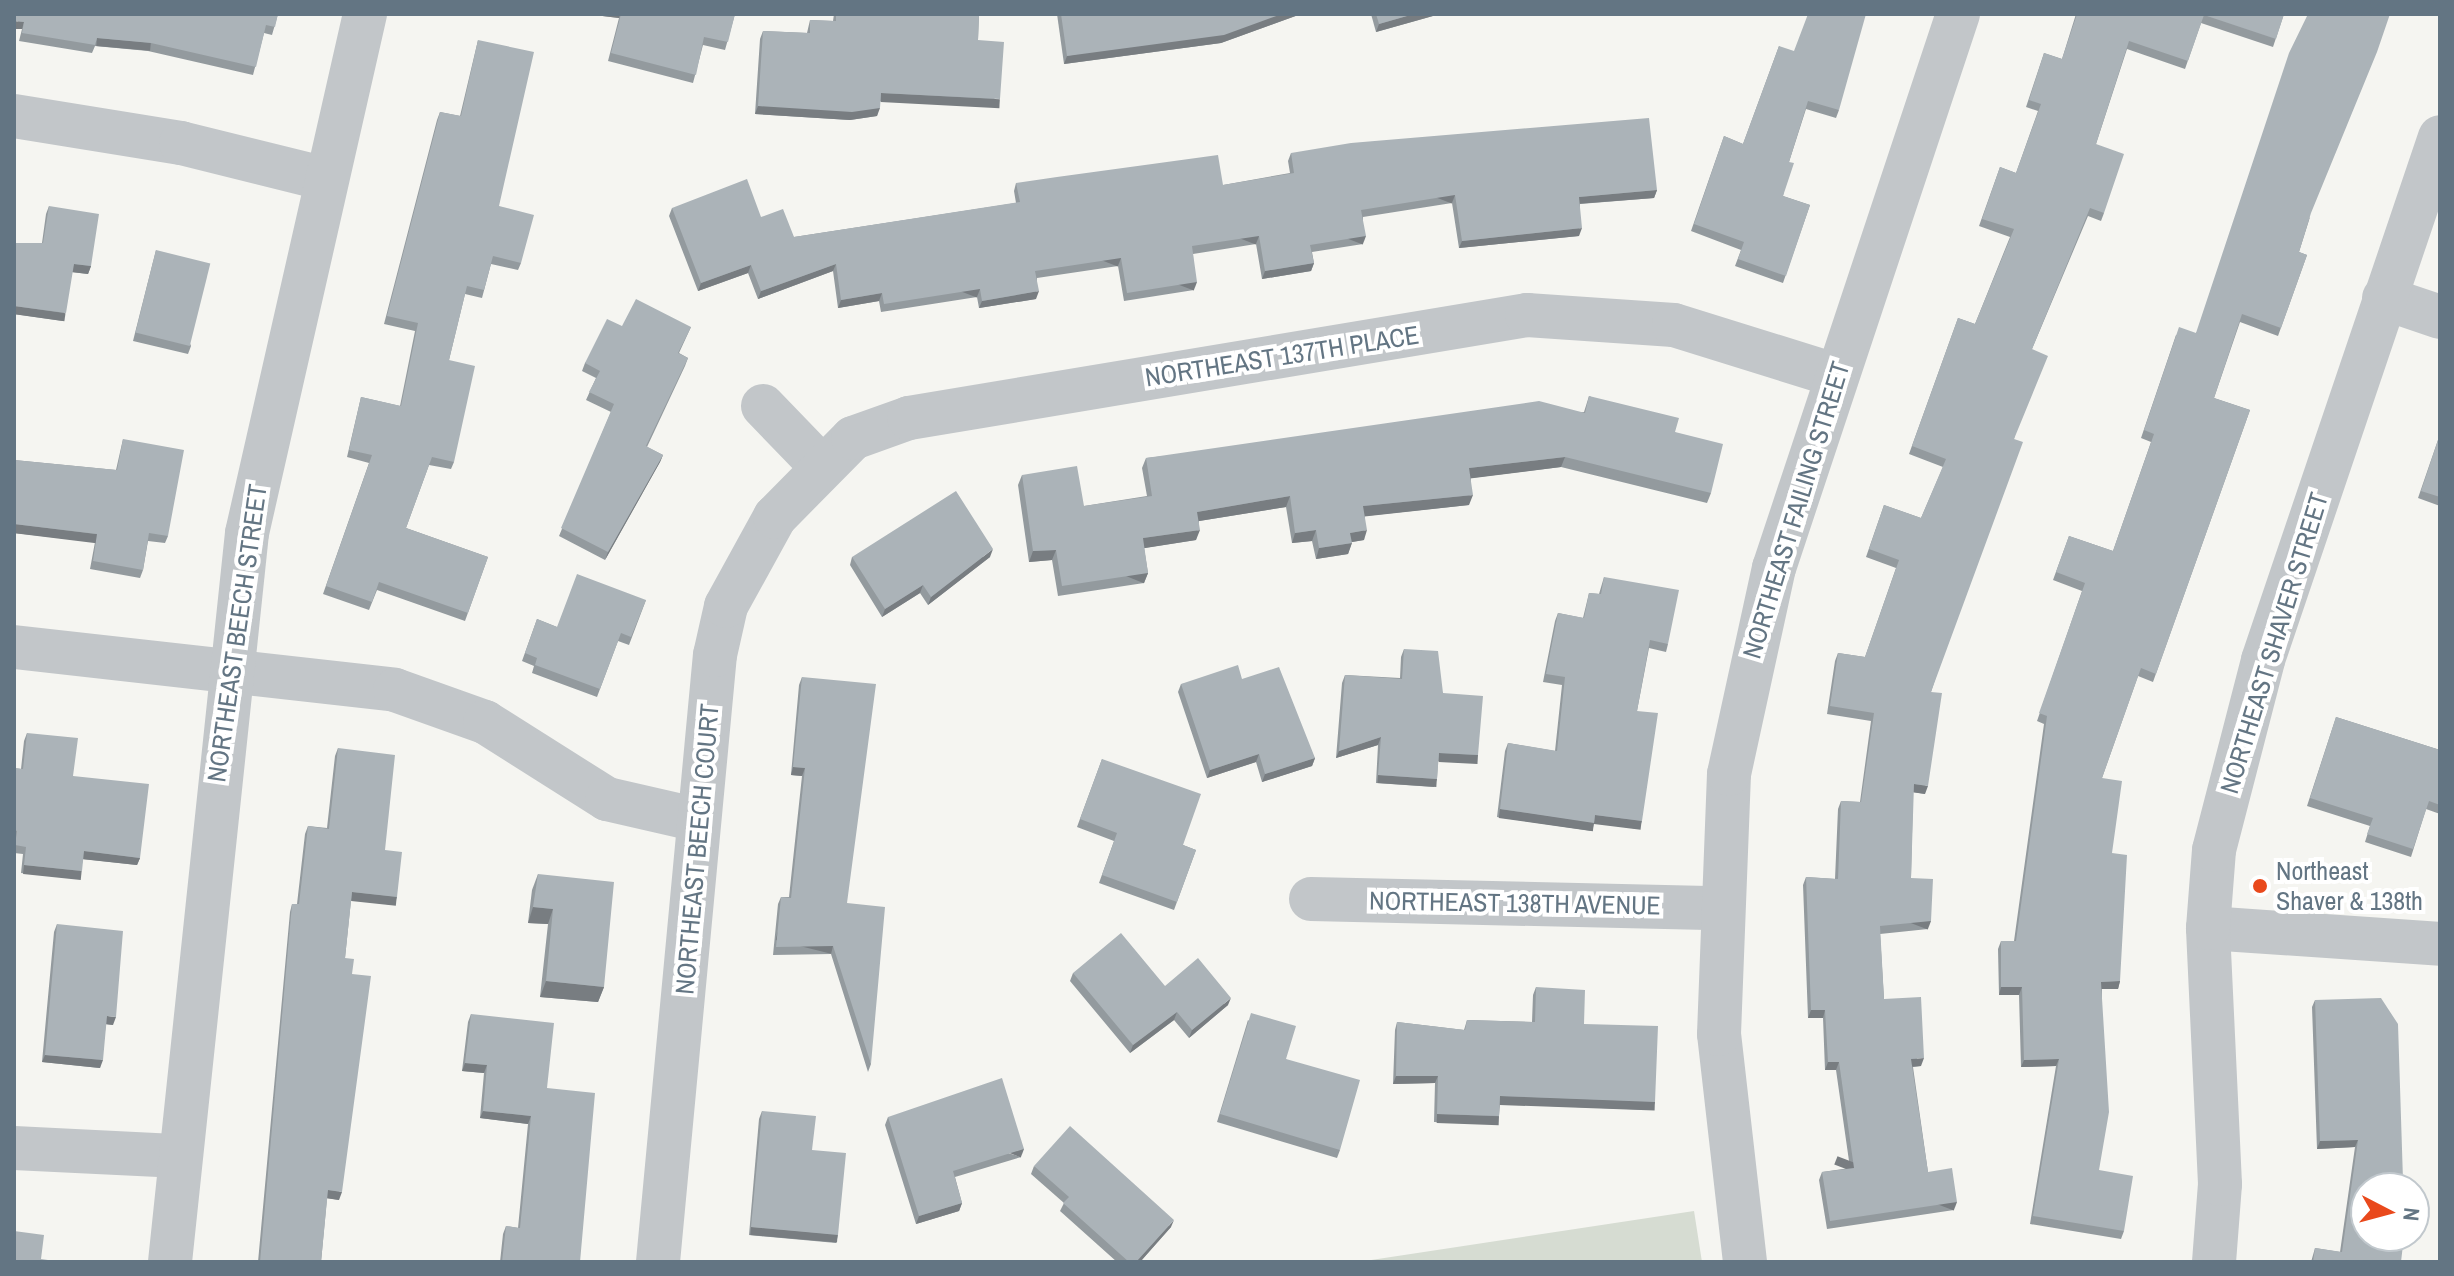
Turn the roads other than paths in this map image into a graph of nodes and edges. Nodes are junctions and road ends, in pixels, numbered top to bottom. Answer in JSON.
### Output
{"nodes":[{"id":1,"x":365,"y":14,"type":"edge"},
{"id":2,"x":1958,"y":14,"type":"edge"},
{"id":3,"x":14,"y":116,"type":"edge"},
{"id":4,"x":2440,"y":137,"type":"edge"},
{"id":5,"x":326,"y":179,"type":"junction"},
{"id":6,"x":2384,"y":298,"type":"junction"},
{"id":7,"x":2440,"y":317,"type":"edge"},
{"id":8,"x":1835,"y":375,"type":"junction"},
{"id":9,"x":763,"y":406,"type":"dead end"},
{"id":10,"x":821,"y":466,"type":"junction"},
{"id":11,"x":14,"y":647,"type":"edge"},
{"id":12,"x":228,"y":667,"type":"junction"},
{"id":13,"x":699,"y":820,"type":"junction"},
{"id":14,"x":1311,"y":899,"type":"dead end"},
{"id":15,"x":1719,"y":908,"type":"junction"},
{"id":16,"x":2208,"y":928,"type":"junction"},
{"id":17,"x":2440,"y":944,"type":"edge"},
{"id":18,"x":14,"y":1148,"type":"edge"},
{"id":19,"x":180,"y":1156,"type":"junction"},
{"id":20,"x":170,"y":1262,"type":"edge"},
{"id":21,"x":658,"y":1262,"type":"edge"},
{"id":22,"x":1745,"y":1262,"type":"edge"},
{"id":23,"x":2214,"y":1262,"type":"edge"}],
"edges":[{"from":1,"to":5,"type":"street","name":"NORTHEAST BEECH STREET"},
{"from":2,"to":8,"type":"street","name":"NORTHEAST FAILING STREET"},
{"from":3,"to":5,"type":"street"},
{"from":4,"to":6,"type":"street","name":"NORTHEAST SHAVER STREET"},
{"from":5,"to":12,"type":"street","name":"NORTHEAST BEECH STREET"},
{"from":6,"to":7,"type":"street"},
{"from":6,"to":16,"type":"street","name":"NORTHEAST SHAVER STREET"},
{"from":8,"to":10,"type":"street","name":"NORTHEAST 137TH PLACE"},
{"from":8,"to":15,"type":"street","name":"NORTHEAST FAILING STREET"},
{"from":9,"to":10,"type":"street"},
{"from":10,"to":13,"type":"street","name":"NORTHEAST BEECH COURT"},
{"from":11,"to":12,"type":"street"},
{"from":12,"to":13,"type":"street"},
{"from":12,"to":19,"type":"street","name":"NORTHEAST BEECH STREET"},
{"from":13,"to":21,"type":"street","name":"NORTHEAST BEECH COURT"},
{"from":14,"to":15,"type":"street","name":"NORTHEAST 138TH AVENUE"},
{"from":15,"to":22,"type":"street","name":"NORTHEAST FAILING STREET"},
{"from":16,"to":17,"type":"street"},
{"from":16,"to":23,"type":"street","name":"NORTHEAST SHAVER STREET"},
{"from":18,"to":19,"type":"street"},
{"from":19,"to":20,"type":"street","name":"NORTHEAST BEECH STREET"}]}
